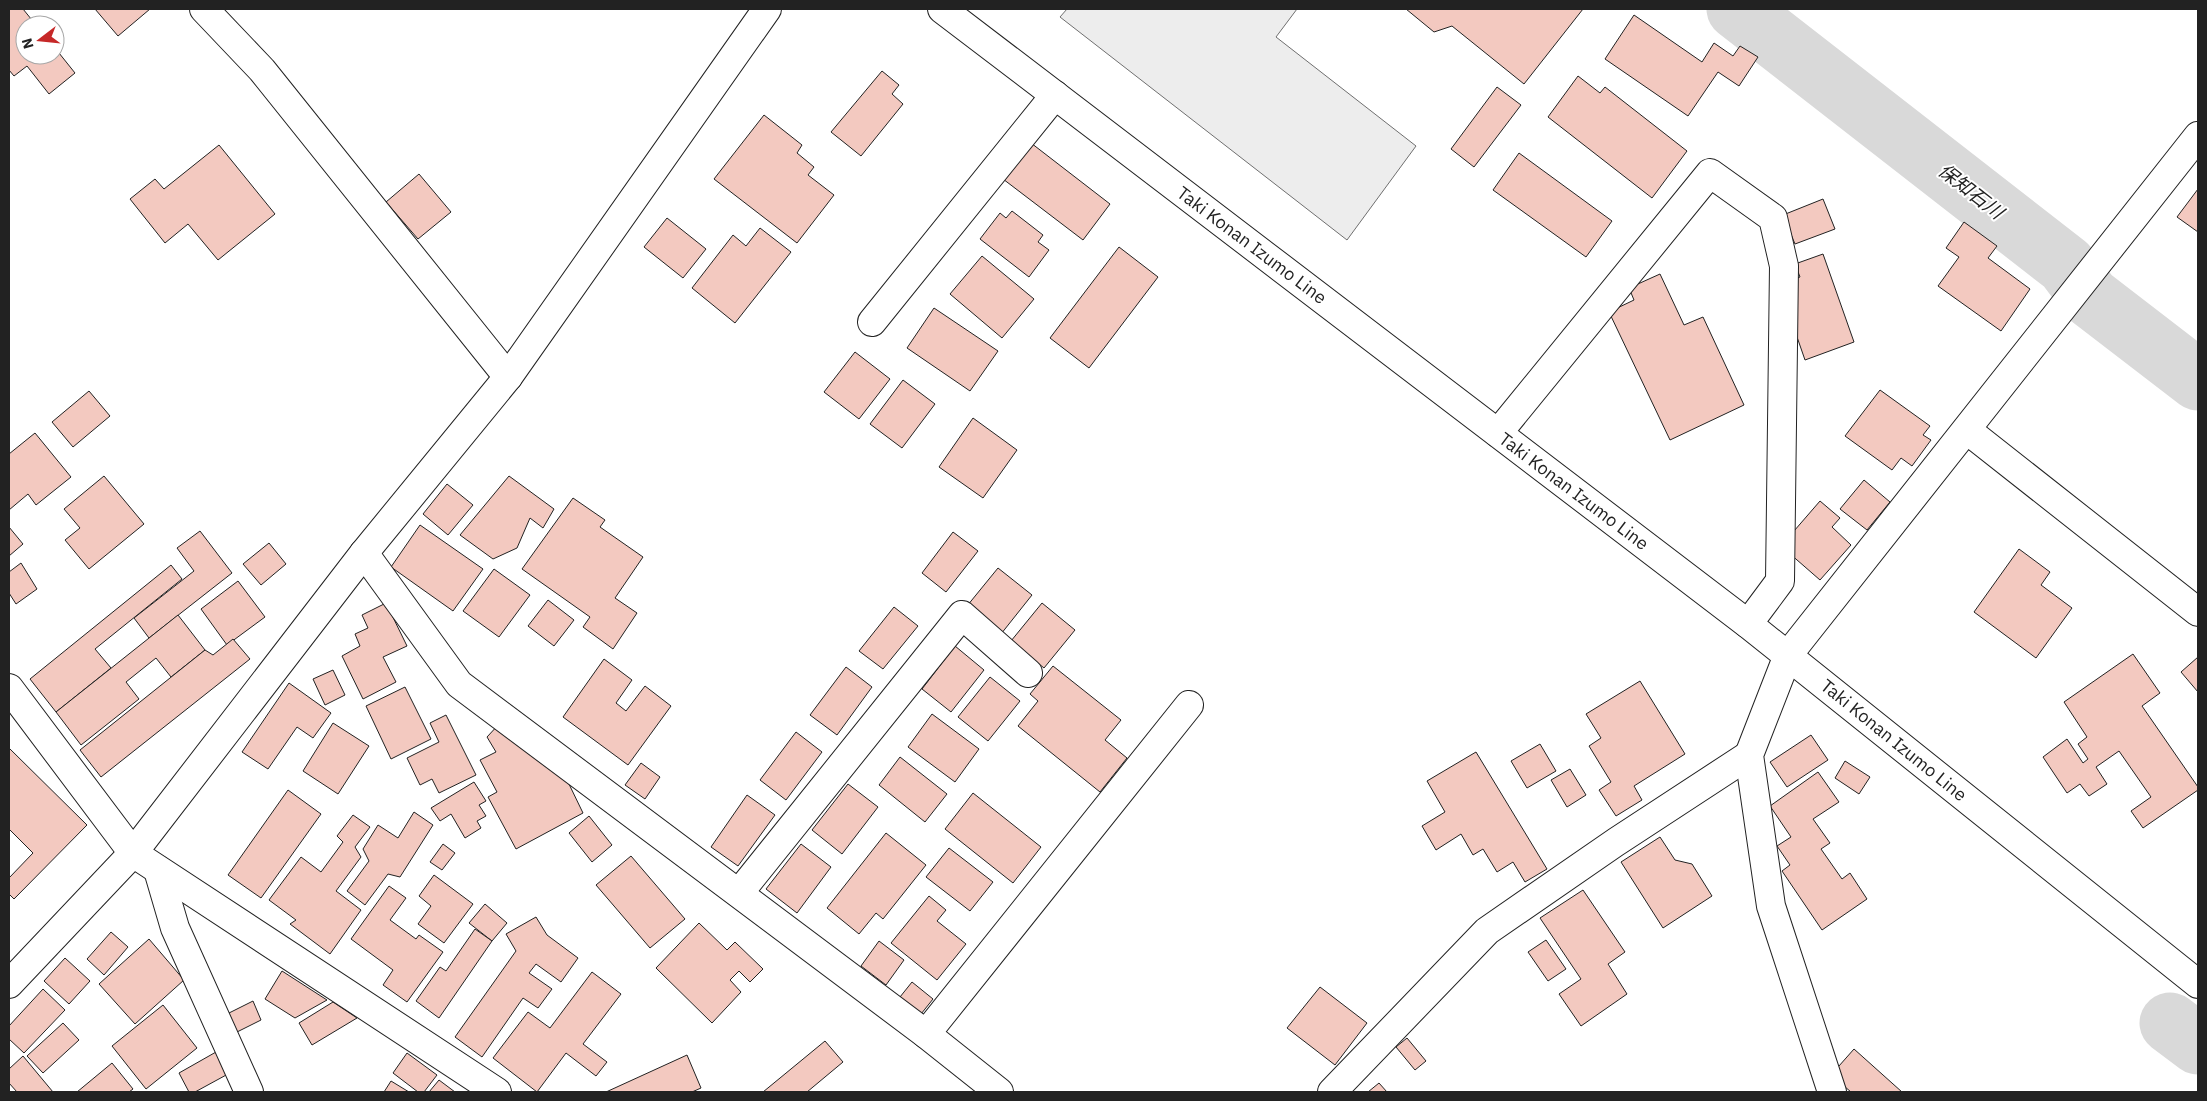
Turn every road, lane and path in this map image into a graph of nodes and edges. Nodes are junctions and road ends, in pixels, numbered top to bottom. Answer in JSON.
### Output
{"nodes":[{"id":1,"x":204,"y":9,"type":"edge"},
{"id":2,"x":767,"y":9,"type":"edge"},
{"id":3,"x":942,"y":9,"type":"edge"},
{"id":4,"x":1055,"y":95,"type":"junction"},
{"id":5,"x":2198,"y":136,"type":"edge"},
{"id":6,"x":872,"y":322,"type":"dead end"},
{"id":7,"x":508,"y":378,"type":"junction"},
{"id":8,"x":1968,"y":430,"type":"junction"},
{"id":9,"x":1498,"y":433,"type":"junction"},
{"id":10,"x":364,"y":553,"type":"junction"},
{"id":11,"x":2198,"y":612,"type":"edge"},
{"id":12,"x":1748,"y":624,"type":"junction"},
{"id":13,"x":1788,"y":655,"type":"junction"},
{"id":14,"x":1028,"y":672,"type":"dead end"},
{"id":15,"x":9,"y":688,"type":"edge"},
{"id":16,"x":1189,"y":705,"type":"dead end"},
{"id":17,"x":1749,"y":755,"type":"junction"},
{"id":18,"x":133,"y":853,"type":"junction"},
{"id":19,"x":158,"y":870,"type":"junction"},
{"id":20,"x":739,"y":893,"type":"junction"},
{"id":21,"x":9,"y":984,"type":"edge"},
{"id":22,"x":2198,"y":984,"type":"edge"},
{"id":23,"x":926,"y":1034,"type":"junction"},
{"id":24,"x":249,"y":1092,"type":"edge"},
{"id":25,"x":497,"y":1092,"type":"edge"},
{"id":26,"x":999,"y":1092,"type":"edge"},
{"id":27,"x":1332,"y":1092,"type":"edge"},
{"id":28,"x":1832,"y":1092,"type":"edge"}],
"edges":[{"from":1,"to":7,"type":"street"},
{"from":2,"to":7,"type":"street"},
{"from":3,"to":4,"type":"street","name":"Taki Konan Izumo Line"},
{"from":4,"to":6,"type":"street"},
{"from":4,"to":9,"type":"street","name":"Taki Konan Izumo Line"},
{"from":5,"to":8,"type":"street"},
{"from":7,"to":10,"type":"street"},
{"from":8,"to":11,"type":"street"},
{"from":8,"to":13,"type":"street"},
{"from":9,"to":12,"type":"street","name":"Taki Konan Izumo Line"},
{"from":9,"to":12,"type":"street"},
{"from":10,"to":18,"type":"street"},
{"from":10,"to":20,"type":"street"},
{"from":12,"to":13,"type":"street","name":"Taki Konan Izumo Line"},
{"from":13,"to":17,"type":"street"},
{"from":13,"to":22,"type":"street","name":"Taki Konan Izumo Line"},
{"from":14,"to":20,"type":"street"},
{"from":15,"to":18,"type":"street"},
{"from":16,"to":23,"type":"street"},
{"from":17,"to":27,"type":"street"},
{"from":17,"to":28,"type":"street"},
{"from":18,"to":19,"type":"street"},
{"from":18,"to":21,"type":"street"},
{"from":19,"to":24,"type":"street"},
{"from":19,"to":25,"type":"street"},
{"from":20,"to":23,"type":"street"},
{"from":23,"to":26,"type":"street"}]}
